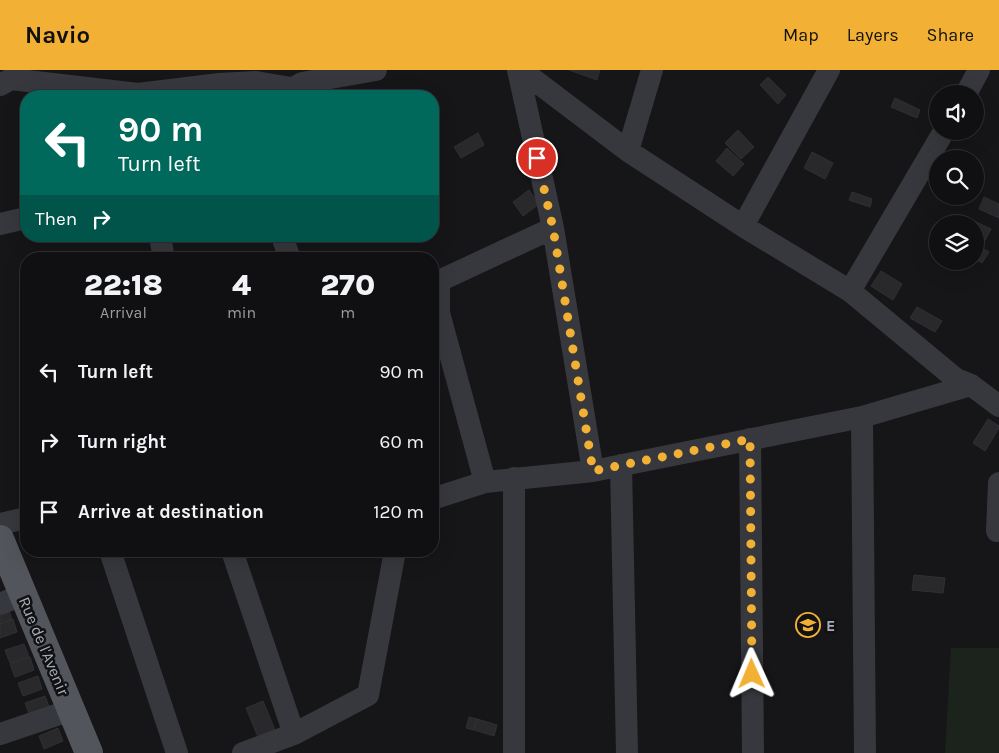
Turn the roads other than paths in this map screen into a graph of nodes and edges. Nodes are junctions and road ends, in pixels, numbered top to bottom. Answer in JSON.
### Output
{"nodes":[{"id":1,"x":376,"y":70,"type":"edge"},
{"id":2,"x":520,"y":70,"type":"edge"},
{"id":3,"x":652,"y":70,"type":"edge"},
{"id":4,"x":829,"y":70,"type":"edge"},
{"id":5,"x":979,"y":70,"type":"edge"},
{"id":6,"x":8,"y":78,"type":"edge"},
{"id":7,"x":293,"y":85,"type":"edge"},
{"id":8,"x":971,"y":85,"type":"edge"},
{"id":9,"x":106,"y":90,"type":"edge"},
{"id":10,"x":170,"y":90,"type":"edge"},
{"id":11,"x":939,"y":140,"type":"edge"},
{"id":12,"x":628,"y":151,"type":"junction"},
{"id":13,"x":20,"y":219,"type":"edge"},
{"id":14,"x":0,"y":224,"type":"edge"},
{"id":15,"x":743,"y":226,"type":"junction"},
{"id":16,"x":553,"y":228,"type":"junction"},
{"id":17,"x":439,"y":279,"type":"edge"},
{"id":18,"x":850,"y":291,"type":"junction"},
{"id":19,"x":439,"y":313,"type":"edge"},
{"id":20,"x":971,"y":385,"type":"junction"},
{"id":21,"x":999,"y":406,"type":"edge"},
{"id":22,"x":862,"y":417,"type":"junction"},
{"id":23,"x":750,"y":439,"type":"junction"},
{"id":24,"x":620,"y":465,"type":"junction"},
{"id":25,"x":593,"y":471,"type":"junction"},
{"id":26,"x":514,"y":478,"type":"junction"},
{"id":27,"x":484,"y":482,"type":"junction"},
{"id":28,"x":999,"y":483,"type":"edge"},
{"id":29,"x":439,"y":497,"type":"edge"},
{"id":30,"x":20,"y":519,"type":"edge"},
{"id":31,"x":0,"y":524,"type":"edge"},
{"id":32,"x":997,"y":531,"type":"dead end"},
{"id":33,"x":0,"y":539,"type":"edge"},
{"id":34,"x":112,"y":557,"type":"edge"},
{"id":35,"x":234,"y":557,"type":"edge"},
{"id":36,"x":394,"y":557,"type":"edge"},
{"id":37,"x":11,"y":599,"type":"edge"},
{"id":38,"x":72,"y":710,"type":"junction"},
{"id":39,"x":0,"y":734,"type":"edge"},
{"id":40,"x":294,"y":734,"type":"junction"},
{"id":41,"x":89,"y":753,"type":"edge"},
{"id":42,"x":177,"y":753,"type":"edge"},
{"id":43,"x":243,"y":753,"type":"edge"},
{"id":44,"x":514,"y":753,"type":"edge"},
{"id":45,"x":627,"y":753,"type":"edge"},
{"id":46,"x":753,"y":753,"type":"edge"},
{"id":47,"x":865,"y":753,"type":"edge"}],
"edges":[{"from":1,"to":7,"type":"street"},
{"from":2,"to":12,"type":"street"},
{"from":2,"to":16,"type":"street"},
{"from":3,"to":12,"type":"street"},
{"from":4,"to":15,"type":"street"},
{"from":5,"to":8,"type":"street"},
{"from":6,"to":9,"type":"street"},
{"from":7,"to":10,"type":"street"},
{"from":11,"to":18,"type":"street"},
{"from":12,"to":15,"type":"street"},
{"from":13,"to":14,"type":"street"},
{"from":15,"to":18,"type":"street"},
{"from":16,"to":17,"type":"street"},
{"from":16,"to":25,"type":"street"},
{"from":18,"to":20,"type":"street"},
{"from":19,"to":27,"type":"street"},
{"from":20,"to":21,"type":"street"},
{"from":20,"to":22,"type":"street"},
{"from":22,"to":23,"type":"street"},
{"from":22,"to":47,"type":"street"},
{"from":23,"to":24,"type":"street"},
{"from":23,"to":46,"type":"street"},
{"from":24,"to":25,"type":"street"},
{"from":24,"to":45,"type":"street"},
{"from":25,"to":26,"type":"street"},
{"from":26,"to":27,"type":"street"},
{"from":26,"to":44,"type":"street"},
{"from":27,"to":29,"type":"street"},
{"from":28,"to":32,"type":"street"},
{"from":30,"to":31,"type":"street"},
{"from":33,"to":37,"type":"main road","name":"Rue de l'Avenir"},
{"from":34,"to":42,"type":"street"},
{"from":35,"to":40,"type":"street"},
{"from":36,"to":40,"type":"street"},
{"from":37,"to":38,"type":"main road","name":"Rue de l'Avenir"},
{"from":38,"to":39,"type":"street"},
{"from":38,"to":41,"type":"main road","name":"Rue de l'Avenir"},
{"from":40,"to":43,"type":"street"}]}
